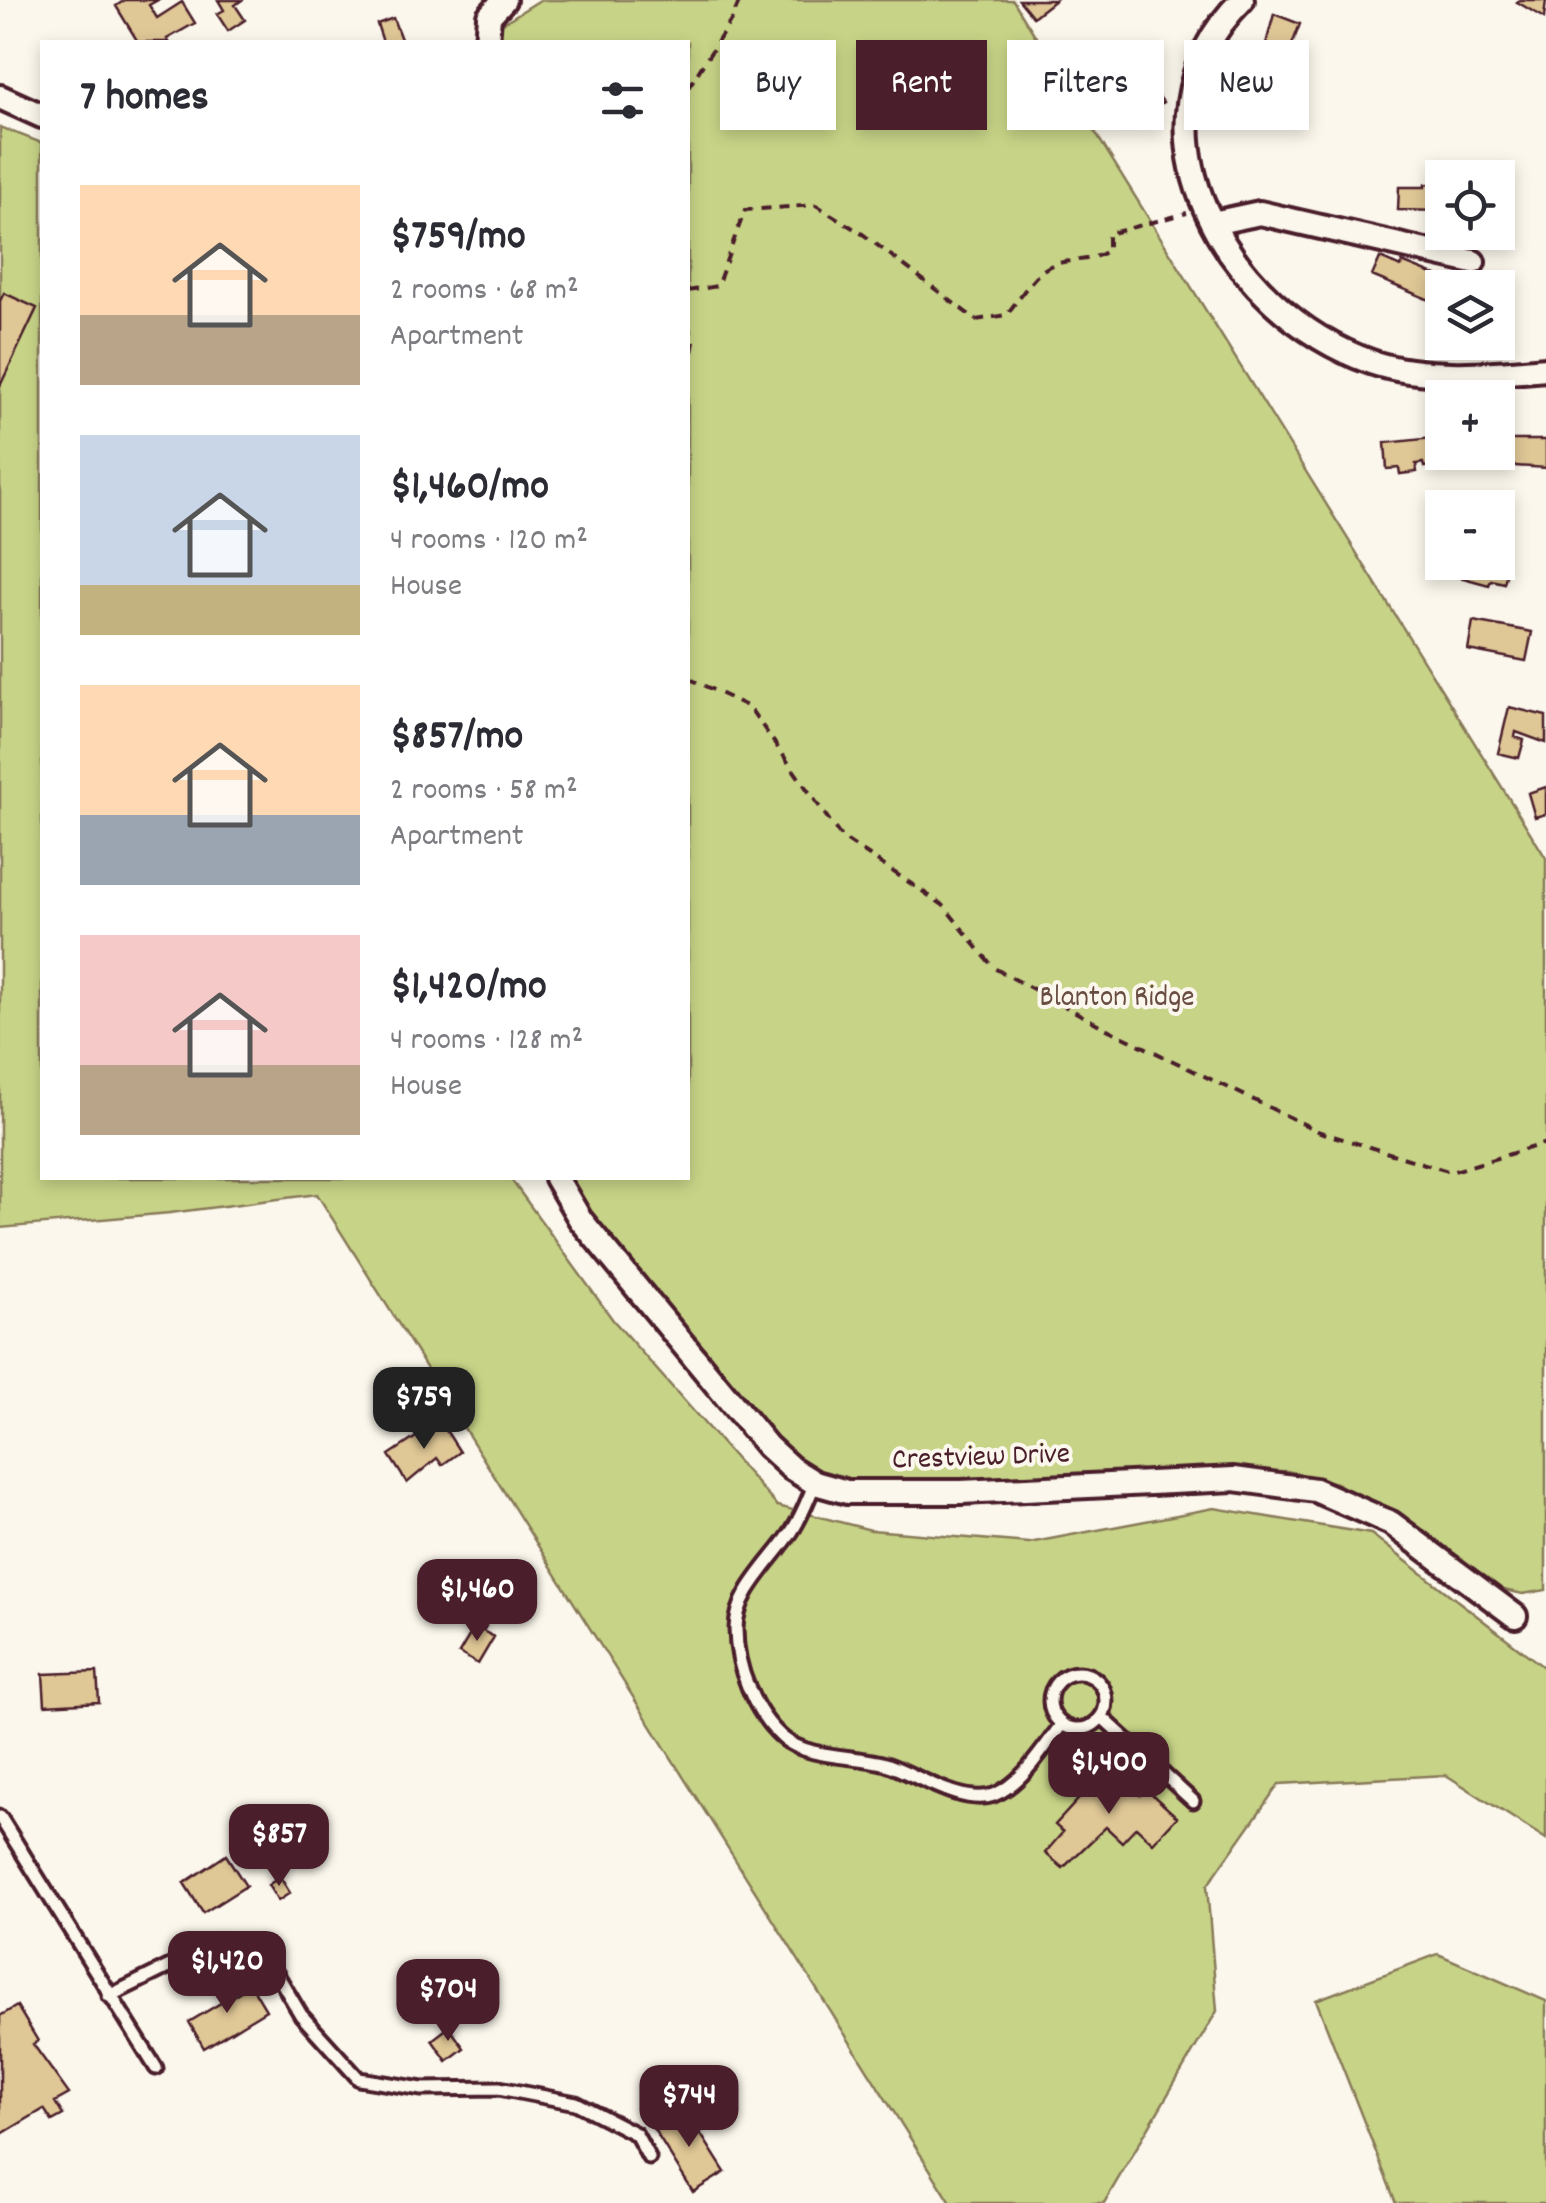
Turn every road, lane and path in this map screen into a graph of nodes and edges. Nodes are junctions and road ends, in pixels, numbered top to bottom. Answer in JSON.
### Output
{"nodes":[{"id":1,"x":504,"y":0,"type":"edge"},
{"id":2,"x":740,"y":0,"type":"edge"},
{"id":3,"x":1242,"y":0,"type":"edge"},
{"id":4,"x":487,"y":40,"type":"edge"},
{"id":5,"x":690,"y":85,"type":"edge"},
{"id":6,"x":0,"y":98,"type":"edge"},
{"id":7,"x":40,"y":115,"type":"edge"},
{"id":8,"x":1209,"y":216,"type":"junction"},
{"id":9,"x":1473,"y":262,"type":"dead end"},
{"id":10,"x":690,"y":291,"type":"edge"},
{"id":11,"x":690,"y":330,"type":"edge"},
{"id":12,"x":690,"y":363,"type":"edge"},
{"id":13,"x":1546,"y":369,"type":"edge"},
{"id":14,"x":690,"y":679,"type":"edge"},
{"id":15,"x":1546,"y":1143,"type":"edge"},
{"id":16,"x":557,"y":1180,"type":"edge"},
{"id":17,"x":814,"y":1483,"type":"junction"},
{"id":18,"x":1515,"y":1616,"type":"dead end"},
{"id":19,"x":1102,"y":1716,"type":"junction"},
{"id":20,"x":1062,"y":1724,"type":"junction"},
{"id":21,"x":1193,"y":1801,"type":"dead end"},
{"id":22,"x":0,"y":1817,"type":"edge"},
{"id":23,"x":109,"y":1996,"type":"junction"},
{"id":24,"x":156,"y":2068,"type":"dead end"},
{"id":25,"x":648,"y":2158,"type":"dead end"}],
"edges":[{"from":1,"to":4,"type":"street"},
{"from":2,"to":5,"type":"path"},
{"from":3,"to":8,"type":"street"},
{"from":6,"to":7,"type":"street"},
{"from":8,"to":9,"type":"street"},
{"from":8,"to":10,"type":"path"},
{"from":8,"to":13,"type":"street"},
{"from":11,"to":12,"type":"path"},
{"from":14,"to":15,"type":"path"},
{"from":16,"to":17,"type":"street","name":"Crestview Drive"},
{"from":17,"to":18,"type":"street","name":"Crestview Drive"},
{"from":17,"to":20,"type":"lane"},
{"from":19,"to":20,"type":"lane"},
{"from":19,"to":20,"type":"lane"},
{"from":19,"to":21,"type":"lane"},
{"from":22,"to":23,"type":"lane"},
{"from":23,"to":24,"type":"lane"},
{"from":23,"to":25,"type":"lane"}]}
